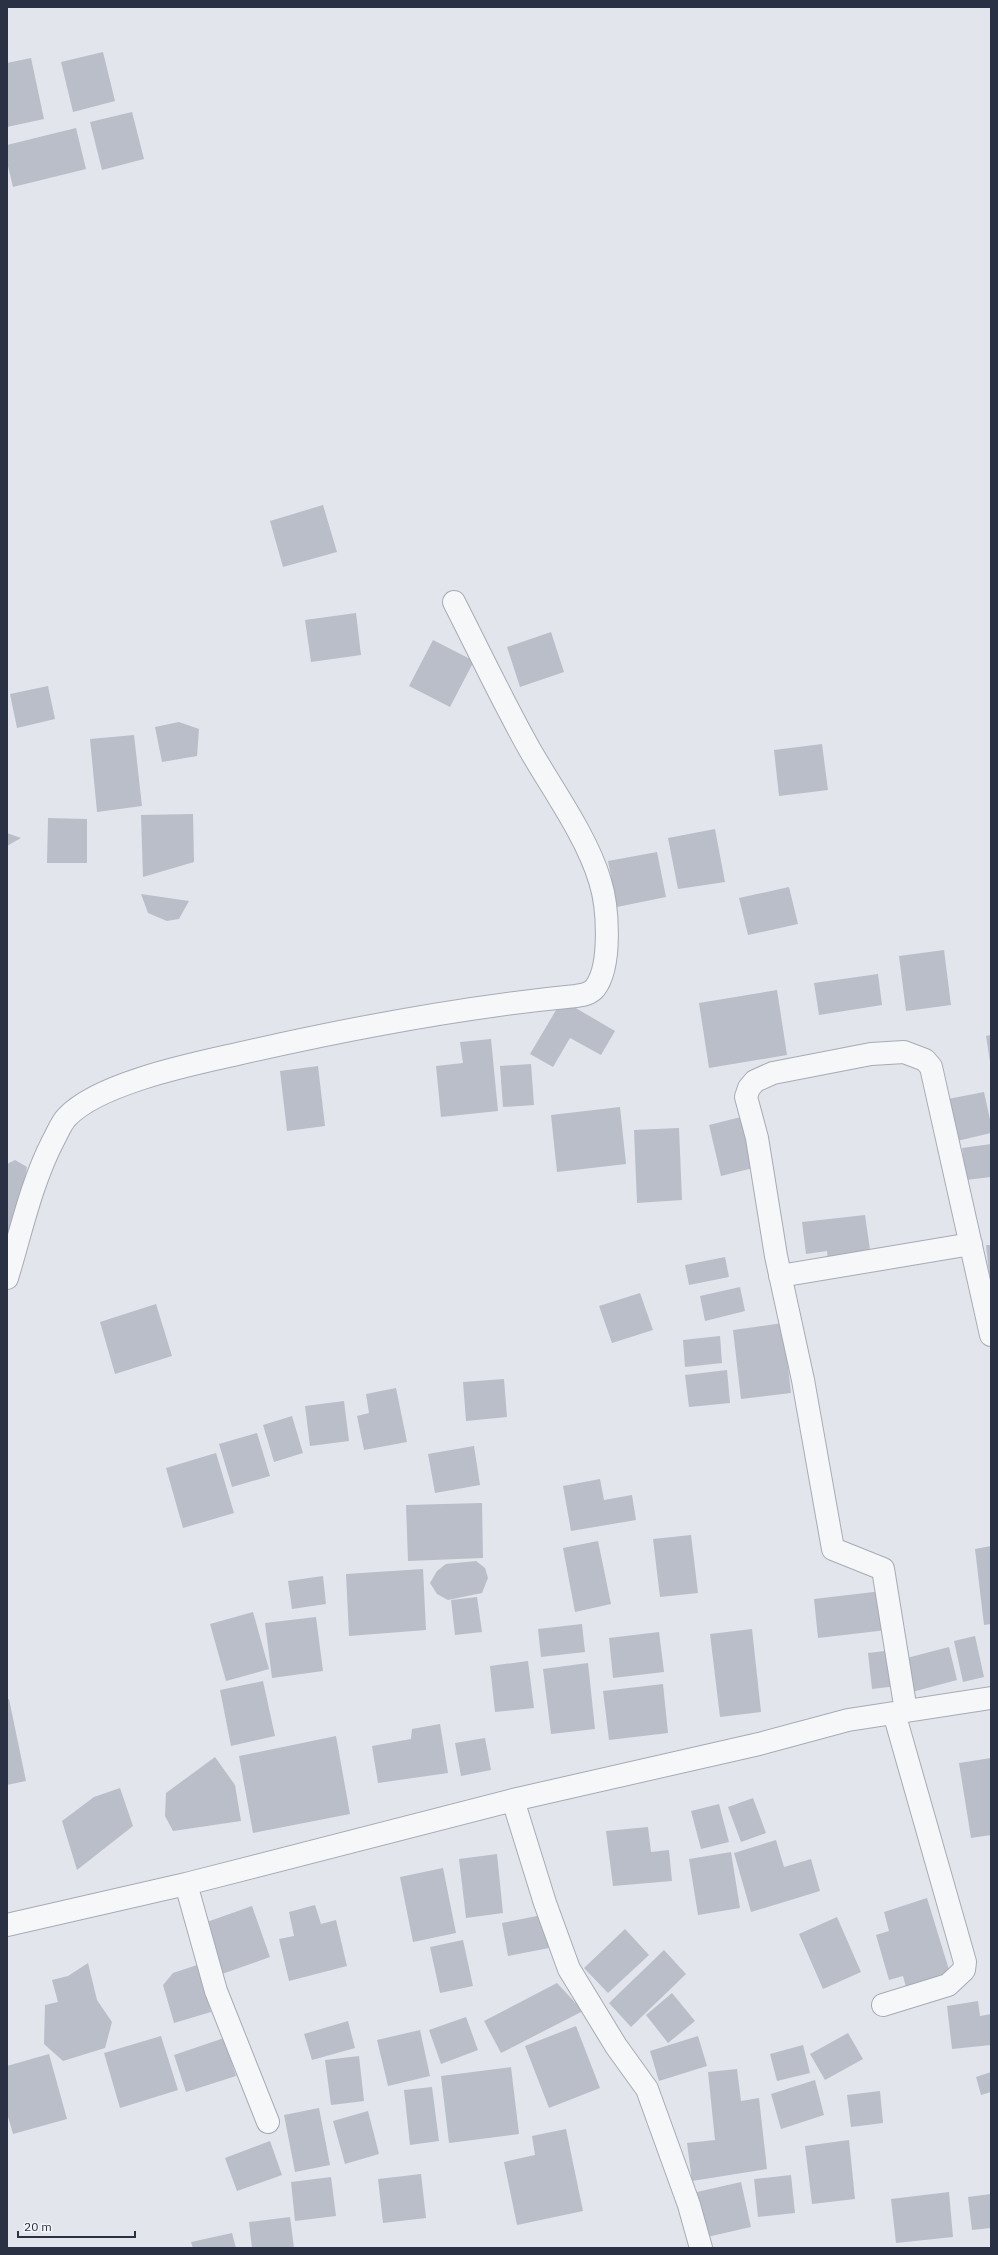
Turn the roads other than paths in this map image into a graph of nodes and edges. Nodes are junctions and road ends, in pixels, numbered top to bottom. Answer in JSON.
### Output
{"nodes":[{"id":1,"x":454,"y":602,"type":"dead end"},
{"id":2,"x":971,"y":1244,"type":"junction"},
{"id":3,"x":780,"y":1276,"type":"junction"},
{"id":4,"x":7,"y":1278,"type":"edge"},
{"id":5,"x":991,"y":1335,"type":"edge"},
{"id":6,"x":991,"y":1698,"type":"edge"},
{"id":7,"x":900,"y":1712,"type":"junction"},
{"id":8,"x":513,"y":1800,"type":"junction"},
{"id":9,"x":186,"y":1884,"type":"junction"},
{"id":10,"x":7,"y":1926,"type":"edge"},
{"id":11,"x":883,"y":2005,"type":"dead end"},
{"id":12,"x":268,"y":2122,"type":"dead end"},
{"id":13,"x":702,"y":2248,"type":"edge"}],
"edges":[{"from":1,"to":4,"type":"street"},
{"from":2,"to":3,"type":"street"},
{"from":2,"to":3,"type":"street"},
{"from":2,"to":5,"type":"street"},
{"from":3,"to":7,"type":"street"},
{"from":6,"to":7,"type":"street"},
{"from":7,"to":8,"type":"street"},
{"from":7,"to":11,"type":"street"},
{"from":8,"to":9,"type":"street"},
{"from":8,"to":13,"type":"street"},
{"from":9,"to":10,"type":"street"},
{"from":9,"to":12,"type":"street"}]}
